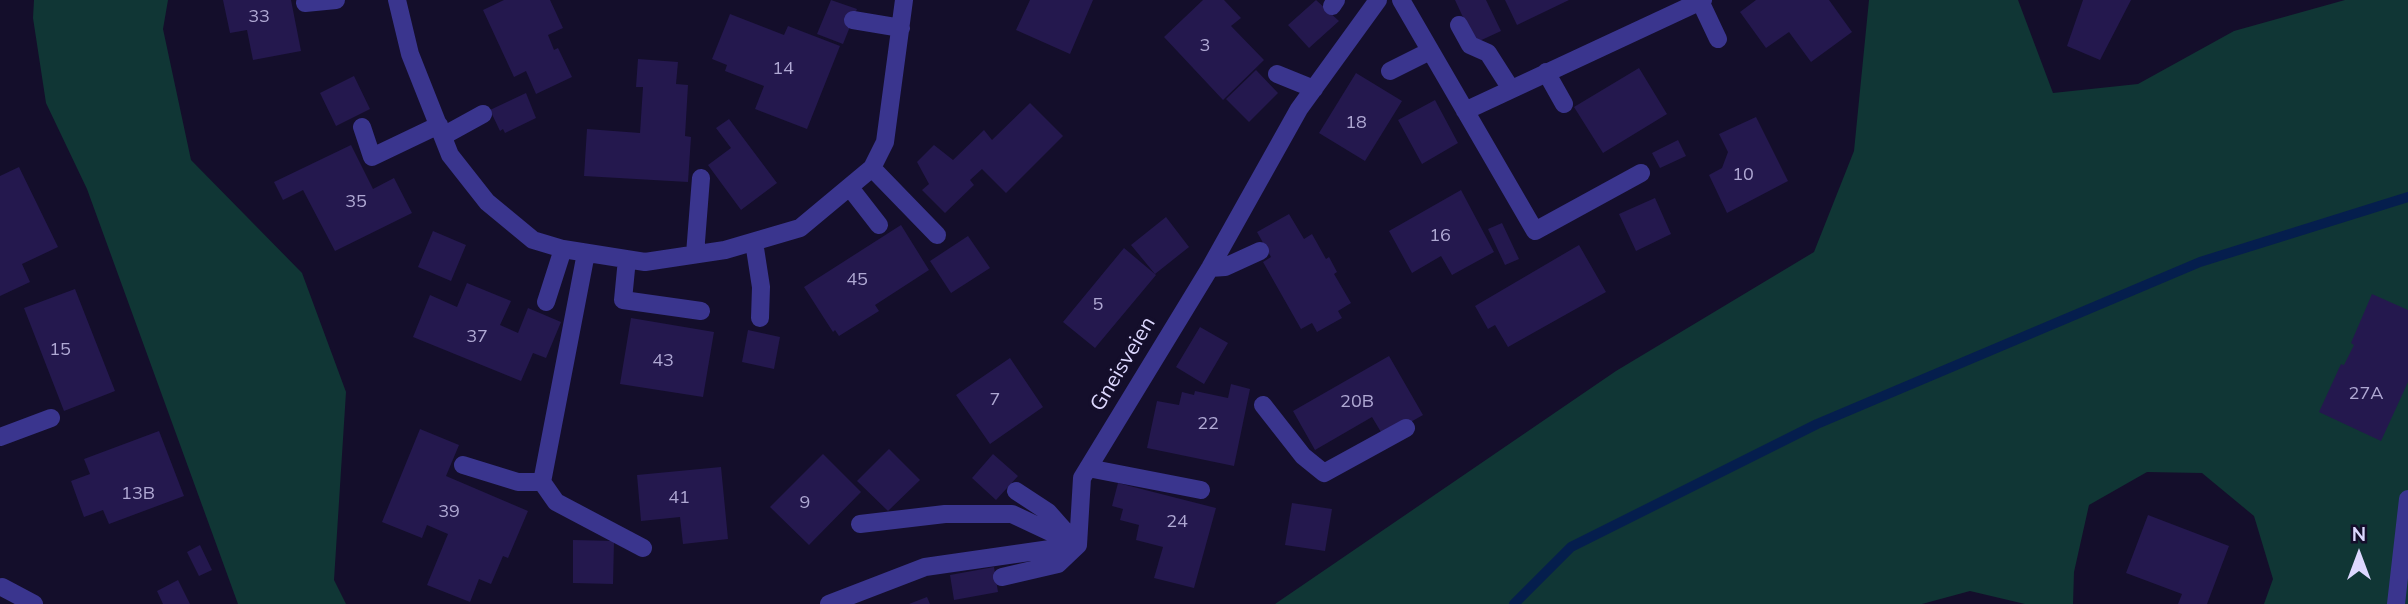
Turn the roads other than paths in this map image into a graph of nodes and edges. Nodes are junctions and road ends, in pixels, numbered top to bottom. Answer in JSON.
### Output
{"nodes":[{"id":1,"x":336,"y":0,"type":"edge"},
{"id":2,"x":397,"y":0,"type":"edge"},
{"id":3,"x":904,"y":0,"type":"edge"},
{"id":4,"x":1378,"y":0,"type":"edge"},
{"id":5,"x":1401,"y":0,"type":"edge"},
{"id":6,"x":1701,"y":1,"type":"edge"},
{"id":7,"x":305,"y":3,"type":"dead end"},
{"id":8,"x":1663,"y":7,"type":"edge"},
{"id":9,"x":853,"y":20,"type":"dead end"},
{"id":10,"x":1459,"y":25,"type":"dead end"},
{"id":11,"x":901,"y":27,"type":"junction"},
{"id":12,"x":1718,"y":39,"type":"dead end"},
{"id":13,"x":1430,"y":51,"type":"junction"},
{"id":14,"x":1390,"y":71,"type":"dead end"},
{"id":15,"x":1546,"y":72,"type":"junction"},
{"id":16,"x":1277,"y":74,"type":"dead end"},
{"id":17,"x":1314,"y":89,"type":"junction"},
{"id":18,"x":1511,"y":89,"type":"junction"},
{"id":19,"x":1564,"y":104,"type":"dead end"},
{"id":20,"x":1465,"y":110,"type":"junction"},
{"id":21,"x":483,"y":114,"type":"dead end"},
{"id":22,"x":362,"y":127,"type":"dead end"},
{"id":23,"x":441,"y":131,"type":"junction"},
{"id":24,"x":872,"y":169,"type":"junction"},
{"id":25,"x":1641,"y":173,"type":"dead end"},
{"id":26,"x":701,"y":178,"type":"dead end"},
{"id":27,"x":851,"y":189,"type":"junction"},
{"id":28,"x":879,"y":225,"type":"dead end"},
{"id":29,"x":937,"y":235,"type":"dead end"},
{"id":30,"x":754,"y":242,"type":"junction"},
{"id":31,"x":563,"y":249,"type":"junction"},
{"id":32,"x":1260,"y":251,"type":"dead end"},
{"id":33,"x":586,"y":253,"type":"junction"},
{"id":34,"x":695,"y":254,"type":"junction"},
{"id":35,"x":627,"y":259,"type":"junction"},
{"id":36,"x":1210,"y":268,"type":"junction"},
{"id":37,"x":546,"y":302,"type":"dead end"},
{"id":38,"x":701,"y":311,"type":"dead end"},
{"id":39,"x":760,"y":318,"type":"dead end"},
{"id":40,"x":1263,"y":405,"type":"dead end"},
{"id":41,"x":51,"y":418,"type":"dead end"},
{"id":42,"x":1406,"y":428,"type":"dead end"},
{"id":43,"x":0,"y":437,"type":"edge"},
{"id":44,"x":463,"y":465,"type":"dead end"},
{"id":45,"x":1088,"y":468,"type":"junction"},
{"id":46,"x":542,"y":482,"type":"junction"},
{"id":47,"x":1016,"y":491,"type":"dead end"},
{"id":48,"x":1201,"y":491,"type":"dead end"},
{"id":49,"x":2408,"y":499,"type":"edge"},
{"id":50,"x":860,"y":524,"type":"dead end"},
{"id":51,"x":1078,"y":545,"type":"junction"},
{"id":52,"x":643,"y":548,"type":"dead end"},
{"id":53,"x":1002,"y":577,"type":"dead end"},
{"id":54,"x":3,"y":590,"type":"edge"},
{"id":55,"x":34,"y":604,"type":"edge"},
{"id":56,"x":829,"y":604,"type":"edge"},
{"id":57,"x":2396,"y":604,"type":"edge"}],
"edges":[{"from":1,"to":7,"type":"street"},
{"from":2,"to":23,"type":"street"},
{"from":3,"to":11,"type":"street"},
{"from":4,"to":17,"type":"street","name":"Gneisveien"},
{"from":5,"to":13,"type":"street"},
{"from":6,"to":8,"type":"street"},
{"from":6,"to":12,"type":"street"},
{"from":8,"to":15,"type":"street"},
{"from":9,"to":11,"type":"street"},
{"from":10,"to":18,"type":"street"},
{"from":11,"to":24,"type":"street"},
{"from":13,"to":14,"type":"street"},
{"from":13,"to":20,"type":"street"},
{"from":15,"to":18,"type":"street"},
{"from":15,"to":19,"type":"street"},
{"from":16,"to":17,"type":"street"},
{"from":17,"to":36,"type":"street","name":"Gneisveien"},
{"from":18,"to":20,"type":"street"},
{"from":20,"to":25,"type":"street"},
{"from":21,"to":23,"type":"street"},
{"from":22,"to":23,"type":"street"},
{"from":23,"to":31,"type":"street"},
{"from":24,"to":27,"type":"street"},
{"from":24,"to":29,"type":"street"},
{"from":26,"to":34,"type":"street"},
{"from":27,"to":28,"type":"street"},
{"from":27,"to":30,"type":"street"},
{"from":30,"to":34,"type":"street"},
{"from":30,"to":39,"type":"street"},
{"from":31,"to":33,"type":"street"},
{"from":31,"to":37,"type":"street"},
{"from":32,"to":36,"type":"street"},
{"from":33,"to":35,"type":"street"},
{"from":33,"to":46,"type":"street"},
{"from":34,"to":35,"type":"street"},
{"from":35,"to":38,"type":"street"},
{"from":36,"to":45,"type":"street","name":"Gneisveien"},
{"from":40,"to":42,"type":"street"},
{"from":41,"to":43,"type":"street"},
{"from":44,"to":46,"type":"street"},
{"from":45,"to":48,"type":"street"},
{"from":45,"to":51,"type":"street","name":"Gneisveien"},
{"from":46,"to":52,"type":"street"},
{"from":47,"to":51,"type":"street"},
{"from":49,"to":57,"type":"street"},
{"from":50,"to":51,"type":"street"},
{"from":51,"to":53,"type":"street"},
{"from":51,"to":56,"type":"street"},
{"from":54,"to":55,"type":"street"}]}
